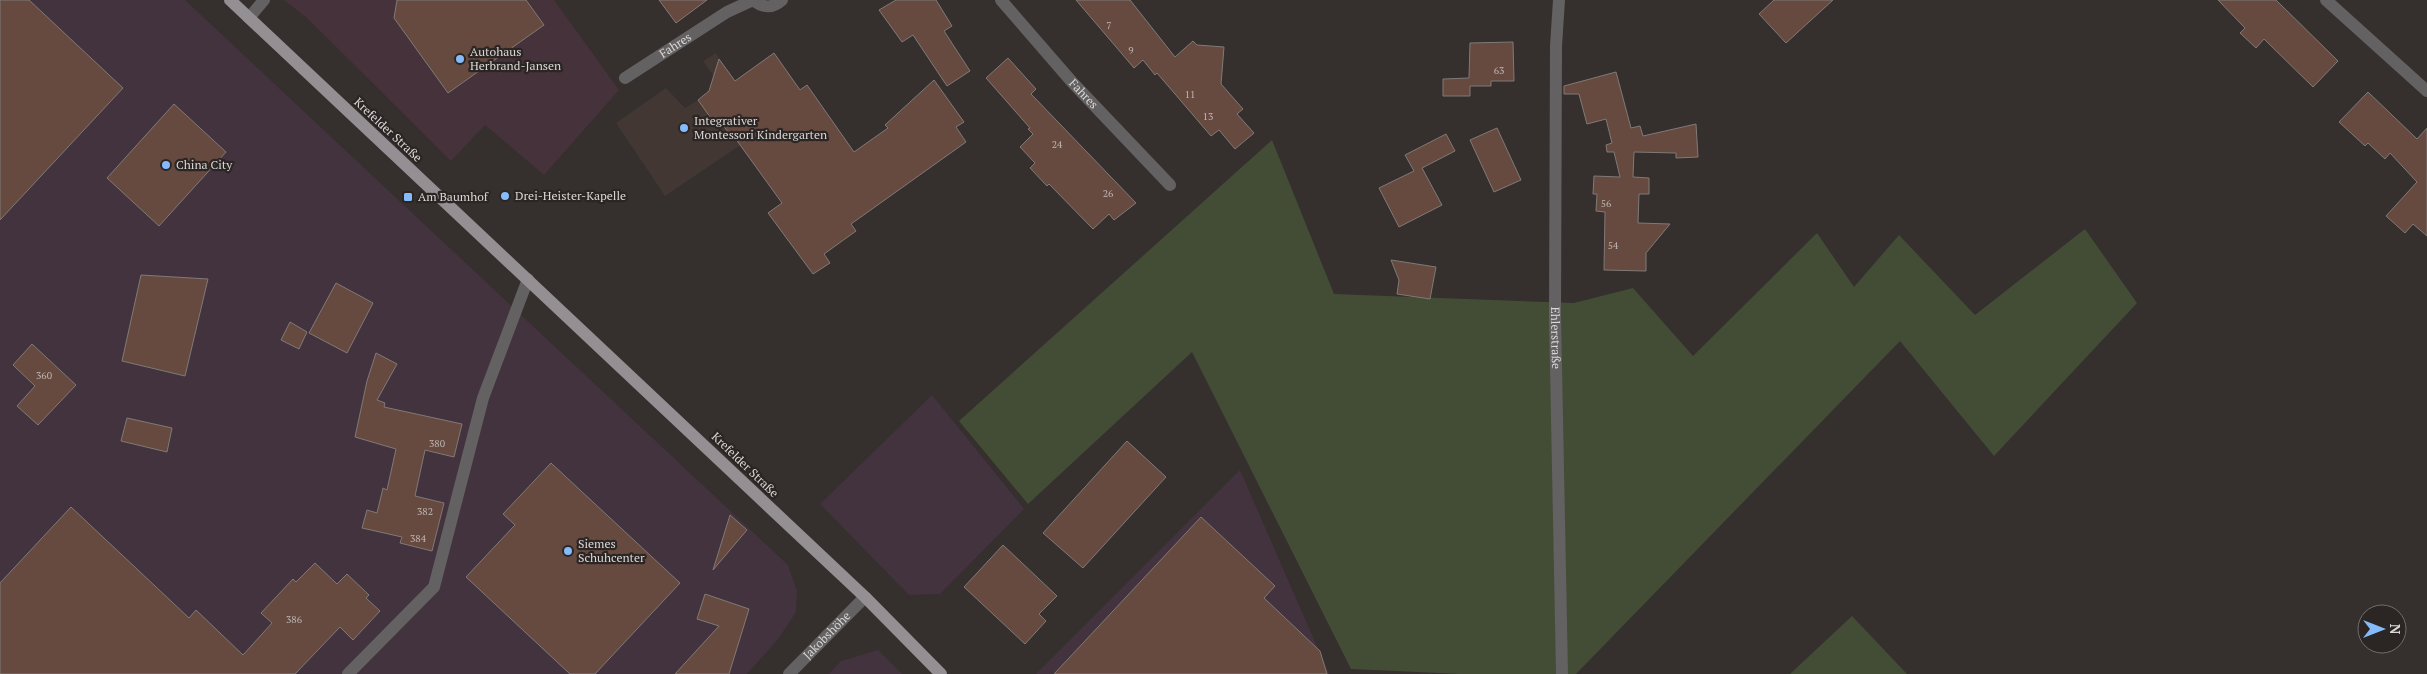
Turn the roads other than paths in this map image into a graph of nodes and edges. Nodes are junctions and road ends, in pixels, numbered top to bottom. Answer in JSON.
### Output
{"nodes":[{"id":1,"x":230,"y":0,"type":"edge"},
{"id":2,"x":264,"y":0,"type":"edge"},
{"id":3,"x":753,"y":0,"type":"edge"},
{"id":4,"x":782,"y":0,"type":"edge"},
{"id":5,"x":1001,"y":0,"type":"edge"},
{"id":6,"x":1559,"y":0,"type":"edge"},
{"id":7,"x":2326,"y":0,"type":"edge"},
{"id":8,"x":249,"y":18,"type":"junction"},
{"id":9,"x":625,"y":78,"type":"dead end"},
{"id":10,"x":2427,"y":92,"type":"edge"},
{"id":11,"x":1170,"y":185,"type":"dead end"},
{"id":12,"x":528,"y":279,"type":"junction"},
{"id":13,"x":865,"y":597,"type":"junction"},
{"id":14,"x":348,"y":674,"type":"edge"},
{"id":15,"x":789,"y":674,"type":"edge"},
{"id":16,"x":941,"y":674,"type":"edge"},
{"id":17,"x":1562,"y":674,"type":"edge"}],
"edges":[{"from":1,"to":8,"type":"main road","name":"Krefelder Straße"},
{"from":2,"to":8,"type":"street"},
{"from":3,"to":4,"type":"street","name":"Fahres"},
{"from":3,"to":9,"type":"street","name":"Fahres"},
{"from":5,"to":11,"type":"street","name":"Fahres"},
{"from":6,"to":17,"type":"street","name":"Ehlerstraße"},
{"from":7,"to":10,"type":"street"},
{"from":8,"to":12,"type":"main road","name":"Krefelder Straße"},
{"from":12,"to":13,"type":"main road","name":"Krefelder Straße"},
{"from":12,"to":14,"type":"street"},
{"from":13,"to":15,"type":"street","name":"Jakobshöhe"},
{"from":13,"to":16,"type":"main road","name":"Krefelder Straße"}]}
